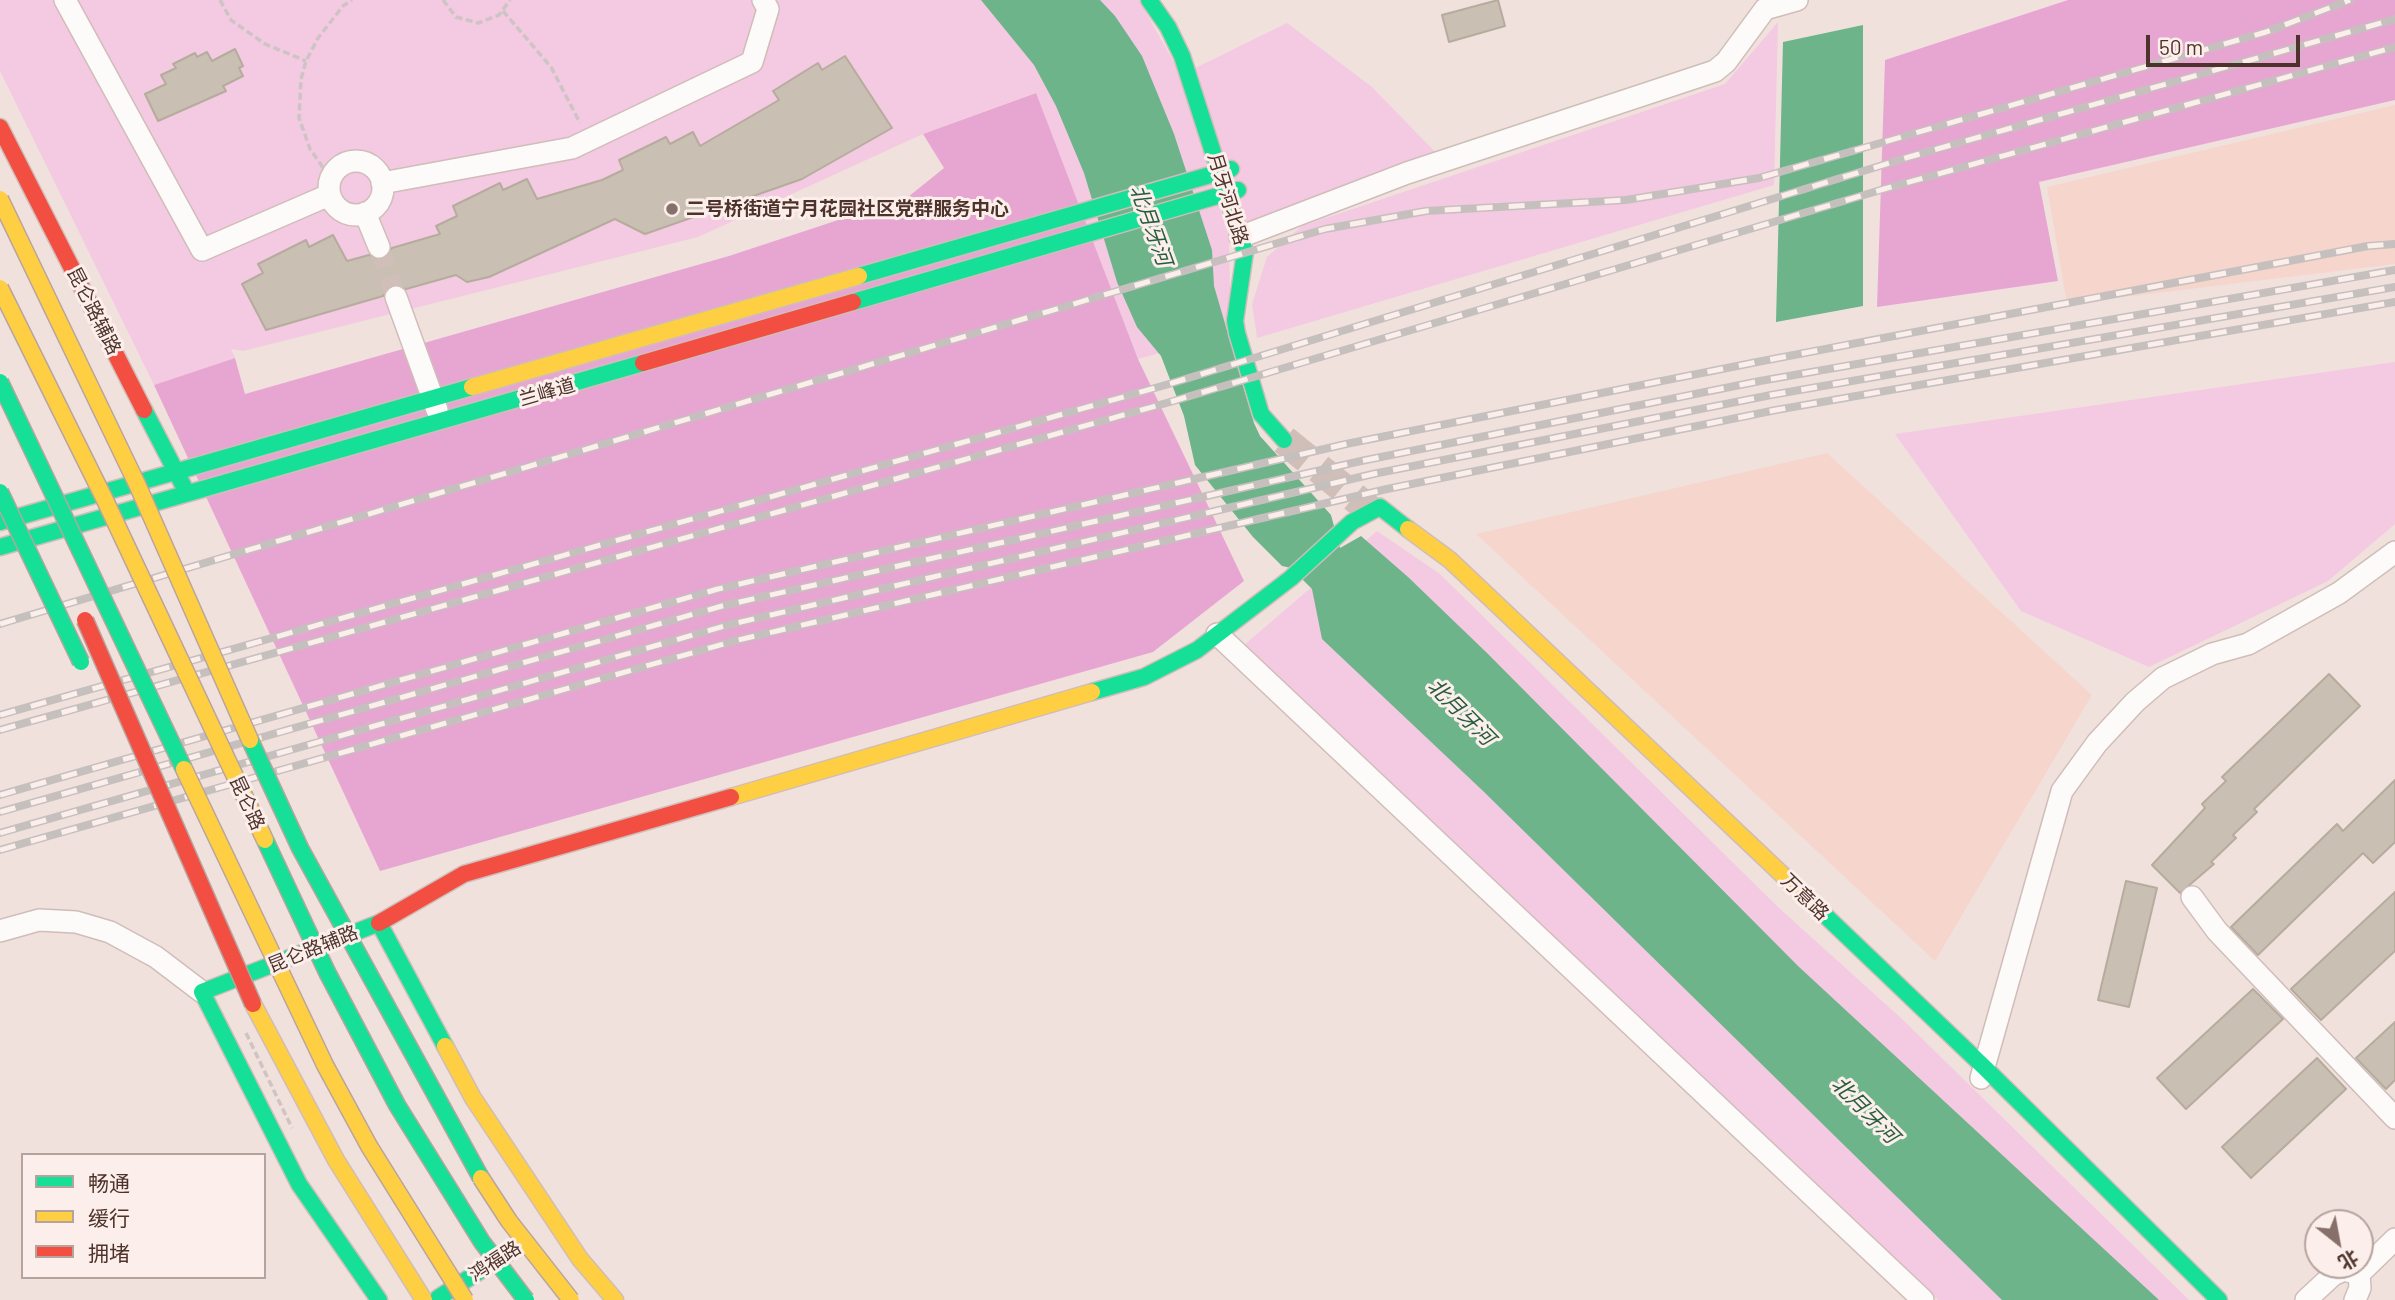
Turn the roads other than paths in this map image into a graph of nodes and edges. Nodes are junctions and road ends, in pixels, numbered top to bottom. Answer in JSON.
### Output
{"nodes":[{"id":1,"x":65,"y":0,"type":"edge"},
{"id":2,"x":763,"y":0,"type":"edge"},
{"id":3,"x":1149,"y":0,"type":"edge"},
{"id":4,"x":1159,"y":0,"type":"edge"},
{"id":5,"x":1797,"y":0,"type":"edge"},
{"id":6,"x":0,"y":127,"type":"edge"},
{"id":7,"x":1219,"y":173,"type":"junction"},
{"id":8,"x":382,"y":183,"type":"junction"},
{"id":9,"x":330,"y":186,"type":"junction"},
{"id":10,"x":1226,"y":194,"type":"junction"},
{"id":11,"x":0,"y":199,"type":"edge"},
{"id":12,"x":365,"y":213,"type":"junction"},
{"id":13,"x":1246,"y":235,"type":"junction"},
{"id":14,"x":379,"y":247,"type":"tunnel mouth"},
{"id":15,"x":0,"y":288,"type":"edge"},
{"id":16,"x":396,"y":297,"type":"tunnel mouth"},
{"id":17,"x":1247,"y":344,"type":"dead end"},
{"id":18,"x":0,"y":382,"type":"edge"},
{"id":19,"x":1262,"y":393,"type":"dead end"},
{"id":20,"x":433,"y":398,"type":"junction"},
{"id":21,"x":441,"y":422,"type":"junction"},
{"id":22,"x":177,"y":472,"type":"junction"},
{"id":23,"x":0,"y":492,"type":"edge"},
{"id":24,"x":189,"y":495,"type":"junction"},
{"id":25,"x":104,"y":498,"type":"junction"},
{"id":26,"x":33,"y":501,"type":"dead end"},
{"id":27,"x":0,"y":522,"type":"edge"},
{"id":28,"x":0,"y":547,"type":"edge"},
{"id":29,"x":55,"y":551,"type":"dead end"},
{"id":30,"x":2395,"y":552,"type":"edge"},
{"id":31,"x":77,"y":602,"type":"dead end"},
{"id":32,"x":1217,"y":634,"type":"junction"},
{"id":33,"x":89,"y":678,"type":"dead end"},
{"id":34,"x":236,"y":712,"type":"junction"},
{"id":35,"x":120,"y":741,"type":"dead end"},
{"id":36,"x":300,"y":848,"type":"junction"},
{"id":37,"x":2192,"y":897,"type":"dead end"},
{"id":38,"x":379,"y":923,"type":"junction"},
{"id":39,"x":0,"y":931,"type":"edge"},
{"id":40,"x":202,"y":992,"type":"junction"},
{"id":41,"x":253,"y":1004,"type":"junction"},
{"id":42,"x":1982,"y":1074,"type":"junction"},
{"id":43,"x":397,"y":1105,"type":"junction"},
{"id":44,"x":2395,"y":1118,"type":"edge"},
{"id":45,"x":555,"y":1222,"type":"junction"},
{"id":46,"x":2395,"y":1239,"type":"edge"},
{"id":47,"x":2374,"y":1259,"type":"edge"},
{"id":48,"x":2329,"y":1279,"type":"edge"},
{"id":49,"x":2359,"y":1279,"type":"edge"},
{"id":50,"x":379,"y":1300,"type":"edge"},
{"id":51,"x":424,"y":1300,"type":"edge"},
{"id":52,"x":435,"y":1300,"type":"edge"},
{"id":53,"x":465,"y":1300,"type":"edge"},
{"id":54,"x":526,"y":1300,"type":"edge"},
{"id":55,"x":571,"y":1300,"type":"edge"},
{"id":56,"x":615,"y":1300,"type":"edge"},
{"id":57,"x":1923,"y":1300,"type":"edge"},
{"id":58,"x":2196,"y":1300,"type":"edge"},
{"id":59,"x":2218,"y":1300,"type":"edge"},
{"id":60,"x":2306,"y":1300,"type":"edge"},
{"id":61,"x":2355,"y":1300,"type":"edge"}],
"edges":[{"from":1,"to":9,"type":"street"},
{"from":2,"to":8,"type":"street"},
{"from":3,"to":7,"type":"main road","name":"月牙河北路"},
{"from":4,"to":7,"type":"main road","name":"月牙河北路"},
{"from":5,"to":13,"type":"street"},
{"from":6,"to":22,"type":"main road","name":"昆仑路辅路"},
{"from":7,"to":10,"type":"main road","name":"月牙河北路"},
{"from":7,"to":20,"type":"main road","name":"兰峰道"},
{"from":8,"to":9,"type":"street"},
{"from":8,"to":12,"type":"street"},
{"from":9,"to":12,"type":"street"},
{"from":10,"to":13,"type":"main road","name":"月牙河北路"},
{"from":10,"to":21,"type":"main road","name":"兰峰道"},
{"from":11,"to":34,"type":"main road","bridge":true},
{"from":12,"to":14,"type":"street"},
{"from":13,"to":17,"type":"main road","name":"月牙河北路"},
{"from":13,"to":19,"type":"main road","name":"月牙河北路"},
{"from":15,"to":25,"type":"main road","name":"昆仑路","bridge":true},
{"from":16,"to":20,"type":"street"},
{"from":18,"to":53,"type":"main road","bridge":true},
{"from":20,"to":21,"type":"street"},
{"from":20,"to":22,"type":"main road","name":"兰峰道"},
{"from":21,"to":24,"type":"main road","name":"兰峰道"},
{"from":22,"to":24,"type":"main road","name":"昆仑路辅路"},
{"from":22,"to":27,"type":"main road","name":"兰峰道"},
{"from":23,"to":33,"type":"main road","bridge":true},
{"from":24,"to":28,"type":"main road","name":"兰峰道"},
{"from":25,"to":34,"type":"main road","bridge":true},
{"from":25,"to":43,"type":"main road","name":"昆仑路","bridge":true},
{"from":26,"to":29,"type":"main road"},
{"from":30,"to":42,"type":"street"},
{"from":31,"to":41,"type":"main road","bridge":true},
{"from":32,"to":38,"type":"main road"},
{"from":32,"to":42,"type":"main road","name":"万意路"},
{"from":32,"to":57,"type":"street"},
{"from":34,"to":36,"type":"main road","bridge":true},
{"from":35,"to":41,"type":"main road","bridge":true},
{"from":36,"to":43,"type":"main road","bridge":true},
{"from":36,"to":55,"type":"main road","bridge":true},
{"from":37,"to":44,"type":"street"},
{"from":38,"to":40,"type":"main road","name":"昆仑路辅路"},
{"from":38,"to":45,"type":"main road","name":"昆仑路辅路"},
{"from":39,"to":40,"type":"street"},
{"from":40,"to":50,"type":"main road"},
{"from":41,"to":51,"type":"main road"},
{"from":42,"to":58,"type":"main road","name":"万意路"},
{"from":42,"to":59,"type":"main road","name":"万意路"},
{"from":43,"to":54,"type":"main road","name":"昆仑路","bridge":true},
{"from":45,"to":52,"type":"main road","name":"鸿福路"},
{"from":45,"to":56,"type":"main road","name":"昆仑路辅路"},
{"from":46,"to":47,"type":"street"},
{"from":48,"to":60,"type":"street"},
{"from":49,"to":61,"type":"street"}]}
